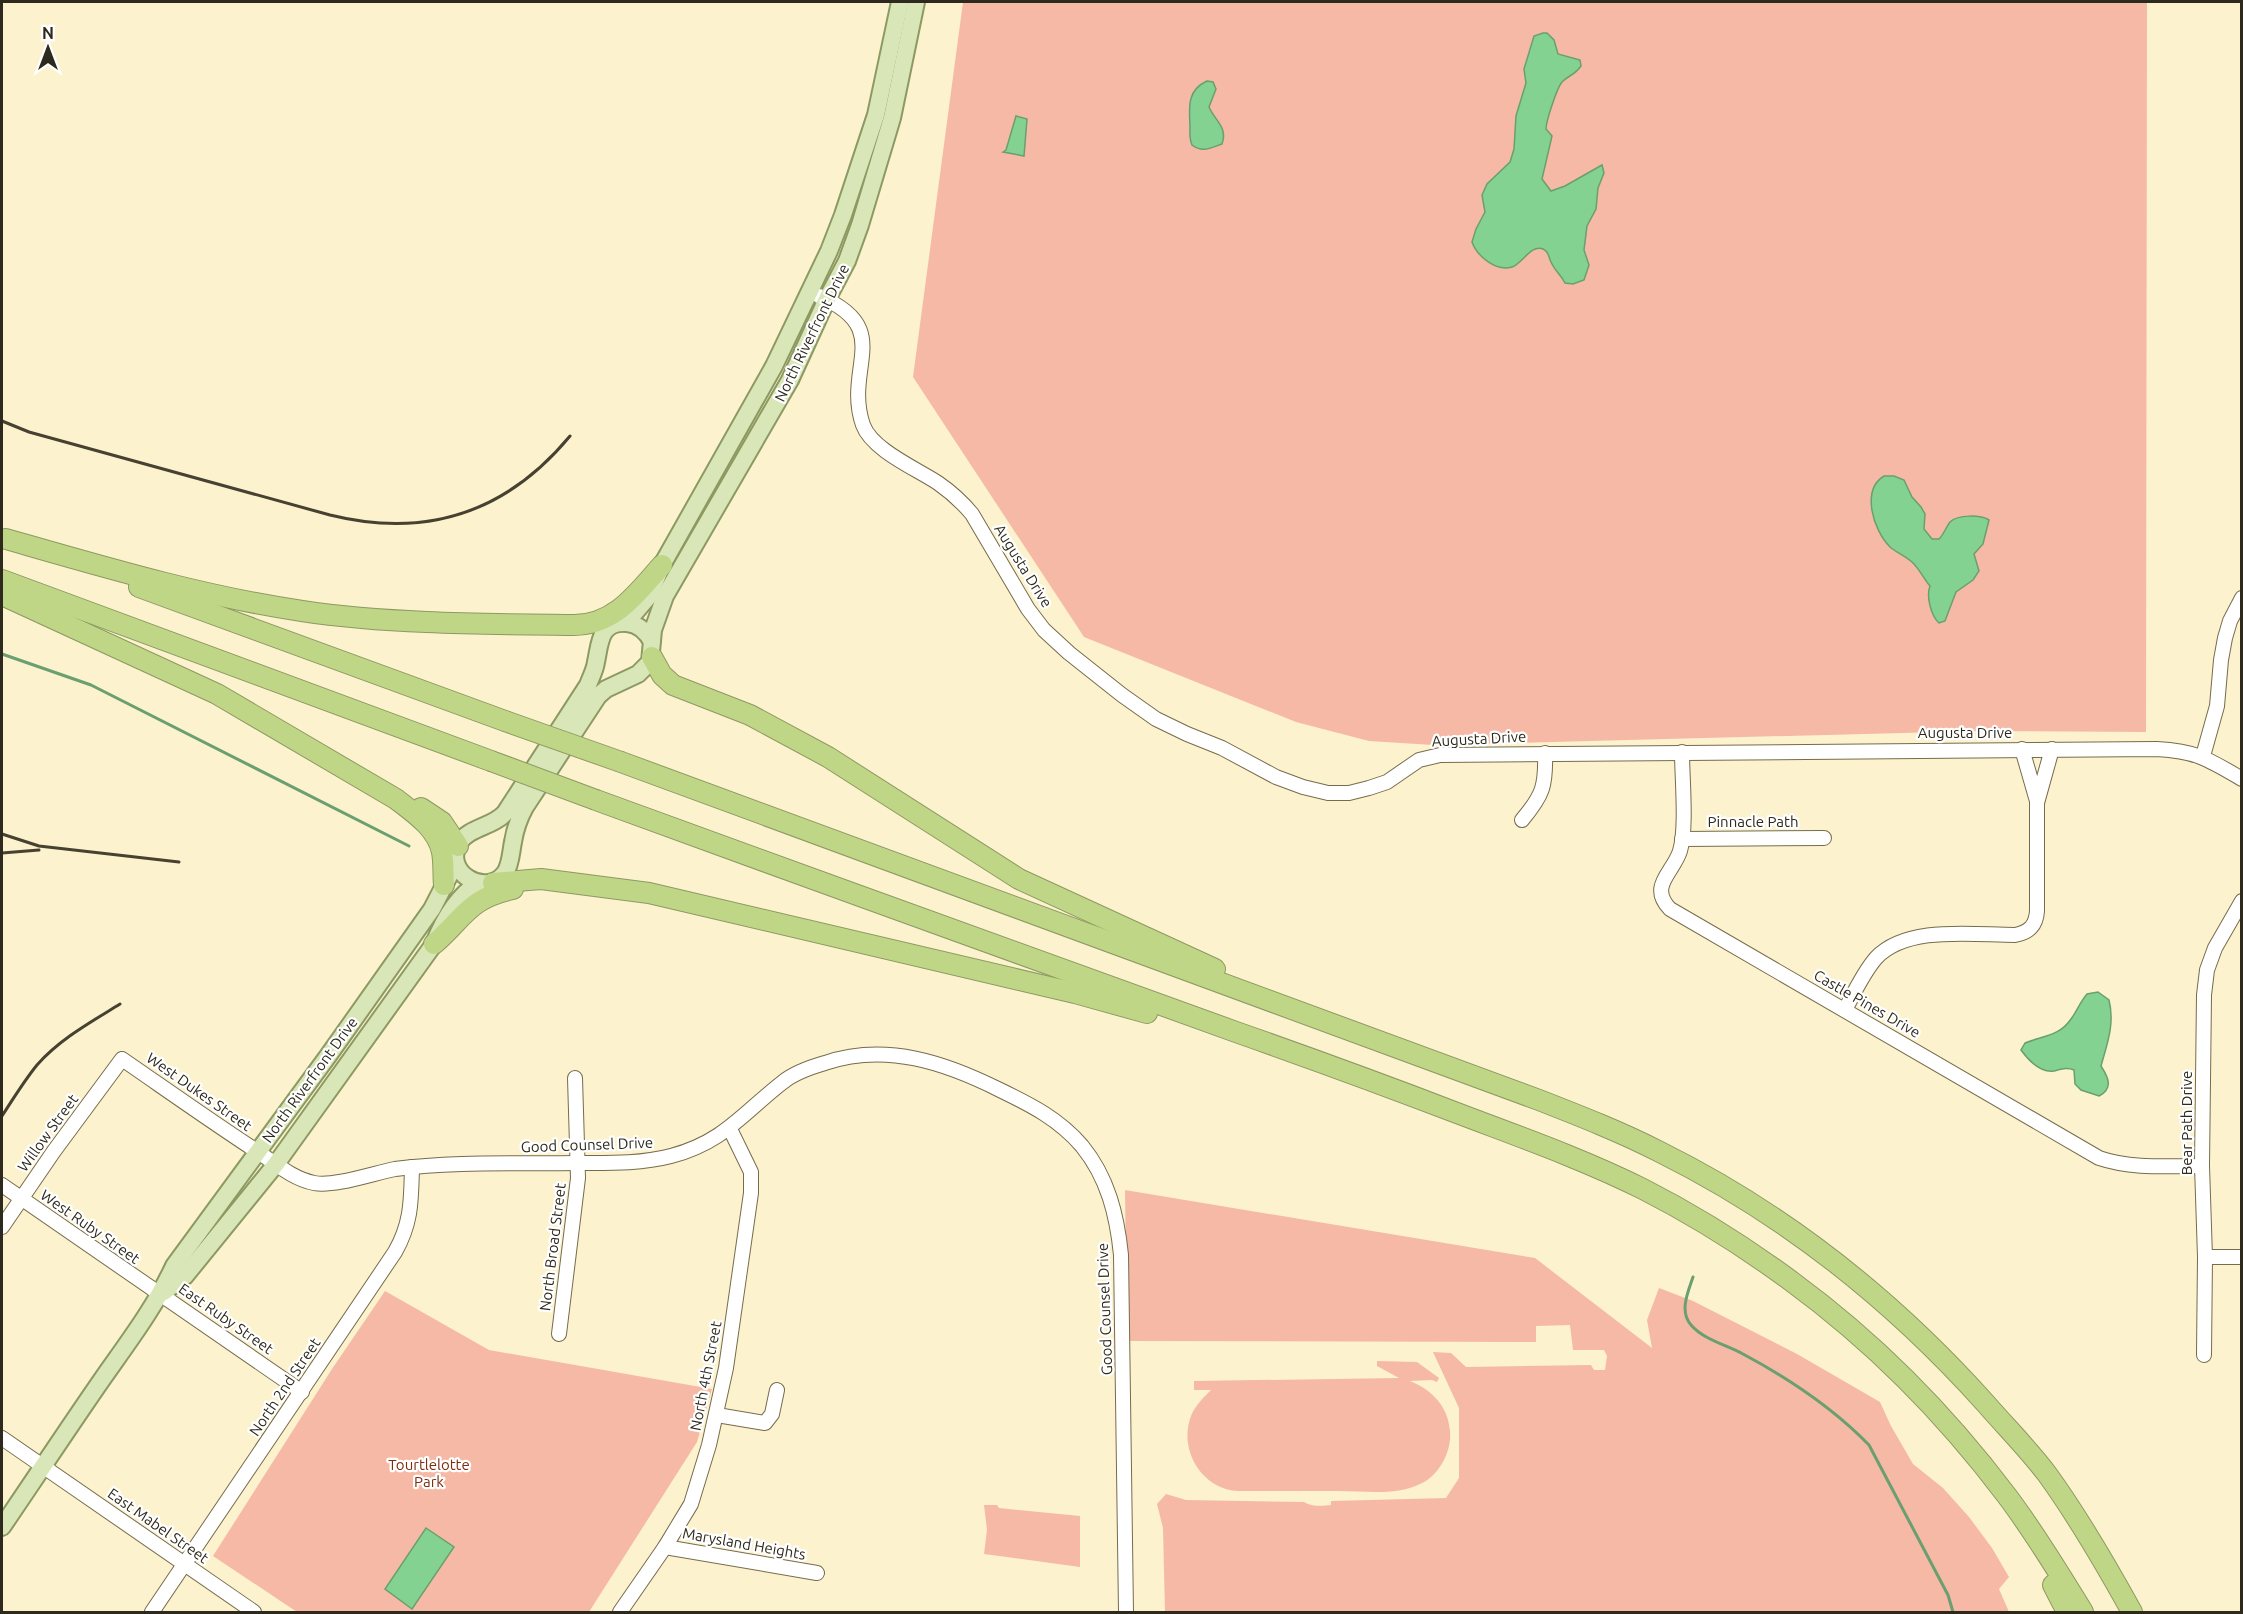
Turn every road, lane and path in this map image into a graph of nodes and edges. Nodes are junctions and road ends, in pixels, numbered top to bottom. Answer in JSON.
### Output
{"nodes":[{"id":1,"x":900,"y":2,"type":"edge"},
{"id":2,"x":916,"y":2,"type":"edge"},
{"id":3,"x":808,"y":292,"type":"junction"},
{"id":4,"x":826,"y":299,"type":"junction"},
{"id":5,"x":4,"y":538,"type":"edge"},
{"id":6,"x":662,"y":565,"type":"joint"},
{"id":7,"x":2,"y":580,"type":"edge"},
{"id":8,"x":2,"y":595,"type":"edge"},
{"id":9,"x":2241,"y":598,"type":"edge"},
{"id":10,"x":614,"y":623,"type":"junction"},
{"id":11,"x":652,"y":650,"type":"junction"},
{"id":12,"x":593,"y":690,"type":"junction"},
{"id":13,"x":2022,"y":749,"type":"junction"},
{"id":14,"x":2052,"y":749,"type":"junction"},
{"id":15,"x":1682,"y":752,"type":"junction"},
{"id":16,"x":1545,"y":753,"type":"junction"},
{"id":17,"x":2203,"y":756,"type":"junction"},
{"id":18,"x":2241,"y":779,"type":"edge"},
{"id":19,"x":396,"y":799,"type":"junction"},
{"id":20,"x":2037,"y":803,"type":"junction"},
{"id":21,"x":512,"y":817,"type":"junction"},
{"id":22,"x":1522,"y":820,"type":"dead end"},
{"id":23,"x":1824,"y":838,"type":"dead end"},
{"id":24,"x":1682,"y":839,"type":"junction"},
{"id":25,"x":457,"y":854,"type":"junction"},
{"id":26,"x":486,"y":883,"type":"junction"},
{"id":27,"x":580,"y":883,"type":"junction"},
{"id":28,"x":444,"y":885,"type":"junction"},
{"id":29,"x":2241,"y":901,"type":"edge"},
{"id":30,"x":434,"y":944,"type":"junction"},
{"id":31,"x":1845,"y":1010,"type":"junction"},
{"id":32,"x":1331,"y":1024,"type":"junction"},
{"id":33,"x":122,"y":1059,"type":"joint"},
{"id":34,"x":575,"y":1078,"type":"dead end"},
{"id":35,"x":1365,"y":1078,"type":"junction"},
{"id":36,"x":730,"y":1129,"type":"junction"},
{"id":37,"x":258,"y":1152,"type":"junction"},
{"id":38,"x":577,"y":1163,"type":"junction"},
{"id":39,"x":276,"y":1164,"type":"junction"},
{"id":40,"x":2202,"y":1166,"type":"junction"},
{"id":41,"x":412,"y":1167,"type":"junction"},
{"id":42,"x":2,"y":1185,"type":"edge"},
{"id":43,"x":21,"y":1198,"type":"junction"},
{"id":44,"x":2,"y":1227,"type":"edge"},
{"id":45,"x":2205,"y":1257,"type":"junction"},
{"id":46,"x":2241,"y":1257,"type":"edge"},
{"id":47,"x":161,"y":1294,"type":"junction"},
{"id":48,"x":559,"y":1334,"type":"dead end"},
{"id":49,"x":2204,"y":1354,"type":"dead end"},
{"id":50,"x":777,"y":1390,"type":"dead end"},
{"id":51,"x":302,"y":1392,"type":"junction"},
{"id":52,"x":717,"y":1415,"type":"junction"},
{"id":53,"x":2,"y":1438,"type":"edge"},
{"id":54,"x":43,"y":1466,"type":"junction"},
{"id":55,"x":2,"y":1527,"type":"edge"},
{"id":56,"x":2038,"y":1539,"type":"junction"},
{"id":57,"x":665,"y":1547,"type":"junction"},
{"id":58,"x":2103,"y":1558,"type":"junction"},
{"id":59,"x":184,"y":1565,"type":"junction"},
{"id":60,"x":817,"y":1573,"type":"dead end"},
{"id":61,"x":152,"y":1612,"type":"edge"},
{"id":62,"x":254,"y":1612,"type":"edge"},
{"id":63,"x":620,"y":1612,"type":"edge"},
{"id":64,"x":1126,"y":1612,"type":"edge"},
{"id":65,"x":2067,"y":1612,"type":"edge"},
{"id":66,"x":2083,"y":1612,"type":"edge"},
{"id":67,"x":2132,"y":1612,"type":"edge"},
{"id":68,"x":2139,"y":1612,"type":"edge"}],
"edges":[{"from":1,"to":3,"type":"main road","name":"North Riverfront Drive"},
{"from":2,"to":4,"type":"main road","name":"North Riverfront Drive"},
{"from":3,"to":4,"type":"street"},
{"from":3,"to":6,"type":"main road","name":"North Riverfront Drive"},
{"from":4,"to":11,"type":"main road","name":"North Riverfront Drive"},
{"from":4,"to":16,"type":"street","name":"Augusta Drive"},
{"from":5,"to":10,"type":"highway"},
{"from":5,"to":32,"type":"highway","bridge":true},
{"from":6,"to":10,"type":"highway"},
{"from":7,"to":35,"type":"highway","bridge":true},
{"from":8,"to":19,"type":"highway"},
{"from":9,"to":17,"type":"street"},
{"from":10,"to":11,"type":"main road"},
{"from":10,"to":12,"type":"main road"},
{"from":11,"to":12,"type":"main road"},
{"from":11,"to":32,"type":"highway"},
{"from":12,"to":21,"type":"main road"},
{"from":13,"to":14,"type":"street","name":"Augusta Drive"},
{"from":13,"to":15,"type":"street","name":"Augusta Drive"},
{"from":13,"to":20,"type":"street"},
{"from":14,"to":17,"type":"street","name":"Augusta Drive"},
{"from":14,"to":20,"type":"street"},
{"from":15,"to":16,"type":"street","name":"Augusta Drive"},
{"from":15,"to":24,"type":"street","name":"Castle Pines Drive"},
{"from":16,"to":22,"type":"street"},
{"from":17,"to":18,"type":"street","name":"Augusta Drive"},
{"from":19,"to":25,"type":"highway"},
{"from":19,"to":28,"type":"highway"},
{"from":20,"to":31,"type":"street"},
{"from":21,"to":25,"type":"main road"},
{"from":21,"to":26,"type":"main road","name":"North Riverfront Drive"},
{"from":23,"to":24,"type":"street","name":"Pinnacle Path"},
{"from":24,"to":31,"type":"street","name":"Castle Pines Drive"},
{"from":25,"to":26,"type":"main road"},
{"from":25,"to":28,"type":"main road","name":"North Riverfront Drive"},
{"from":26,"to":27,"type":"highway"},
{"from":26,"to":30,"type":"main road","name":"North Riverfront Drive"},
{"from":27,"to":30,"type":"highway"},
{"from":27,"to":35,"type":"highway"},
{"from":28,"to":37,"type":"main road","name":"North Riverfront Drive"},
{"from":29,"to":40,"type":"street","name":"Bear Path Drive"},
{"from":30,"to":39,"type":"main road","name":"North Riverfront Drive"},
{"from":31,"to":40,"type":"street","name":"Castle Pines Drive"},
{"from":32,"to":58,"type":"highway"},
{"from":33,"to":37,"type":"street","name":"West Dukes Street"},
{"from":33,"to":43,"type":"street","name":"Willow Street"},
{"from":34,"to":38,"type":"street","name":"North Broad Street"},
{"from":35,"to":56,"type":"highway"},
{"from":36,"to":38,"type":"street","name":"Good Counsel Drive"},
{"from":36,"to":52,"type":"street","name":"North 4th Street"},
{"from":36,"to":64,"type":"street","name":"Good Counsel Drive"},
{"from":37,"to":39,"type":"street","name":"Good Counsel Drive"},
{"from":37,"to":47,"type":"main road","name":"North Riverfront Drive"},
{"from":38,"to":41,"type":"street","name":"Good Counsel Drive"},
{"from":38,"to":48,"type":"street","name":"North Broad Street"},
{"from":39,"to":41,"type":"street","name":"Good Counsel Drive"},
{"from":39,"to":47,"type":"main road","name":"North Riverfront Drive"},
{"from":40,"to":45,"type":"street","name":"Bear Path Drive"},
{"from":41,"to":51,"type":"street","name":"North 2nd Street"},
{"from":42,"to":43,"type":"street","name":"West Ruby Street"},
{"from":43,"to":44,"type":"street","name":"Willow Street"},
{"from":43,"to":47,"type":"street","name":"West Ruby Street"},
{"from":45,"to":46,"type":"street"},
{"from":45,"to":49,"type":"street","name":"Bear Path Drive"},
{"from":47,"to":51,"type":"street","name":"East Ruby Street"},
{"from":47,"to":54,"type":"main road","name":"North Riverfront Drive"},
{"from":50,"to":52,"type":"street"},
{"from":51,"to":59,"type":"street","name":"North 2nd Street"},
{"from":52,"to":57,"type":"street","name":"North 4th Street"},
{"from":53,"to":54,"type":"street","name":"East Mabel Street"},
{"from":54,"to":55,"type":"main road","name":"North Riverfront Drive"},
{"from":54,"to":59,"type":"street","name":"East Mabel Street"},
{"from":56,"to":65,"type":"highway"},
{"from":56,"to":66,"type":"highway"},
{"from":57,"to":60,"type":"street","name":"Marysland Heights"},
{"from":57,"to":63,"type":"street","name":"North 4th Street"},
{"from":58,"to":67,"type":"highway"},
{"from":58,"to":68,"type":"highway"},
{"from":59,"to":61,"type":"street","name":"North 2nd Street"},
{"from":59,"to":62,"type":"street","name":"East Mabel Street"}]}
